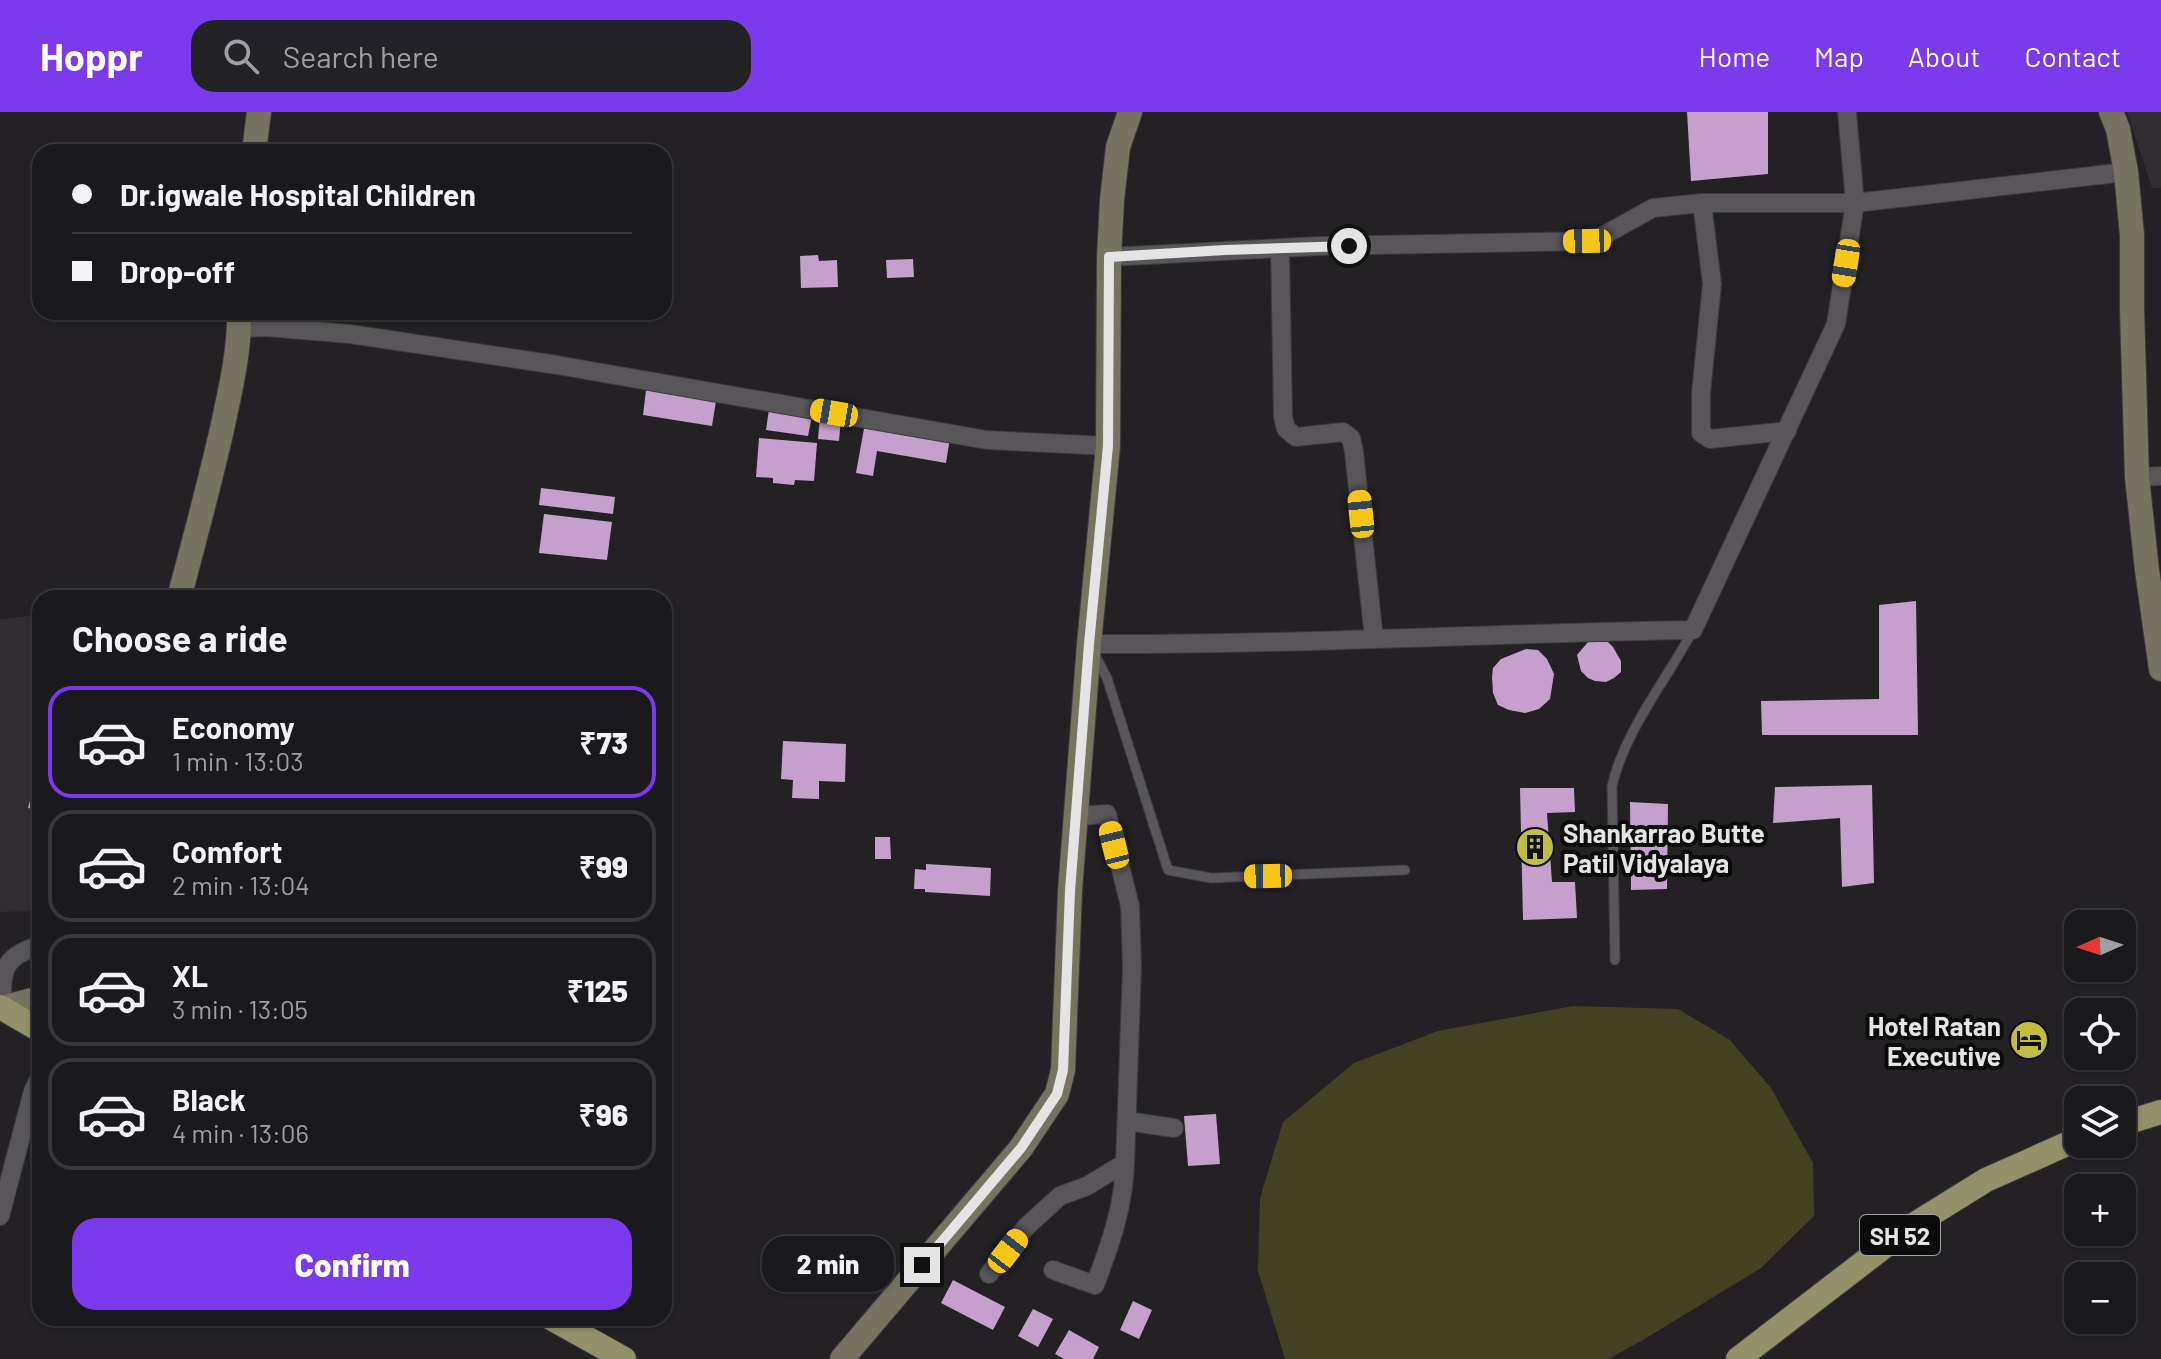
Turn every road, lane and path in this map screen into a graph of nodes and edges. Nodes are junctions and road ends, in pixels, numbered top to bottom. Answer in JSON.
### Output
{"nodes":[{"id":1,"x":259,"y":112,"type":"edge"},
{"id":2,"x":1130,"y":112,"type":"edge"},
{"id":3,"x":1847,"y":112,"type":"edge"},
{"id":4,"x":2111,"y":112,"type":"edge"},
{"id":5,"x":255,"y":144,"type":"edge"},
{"id":6,"x":2126,"y":172,"type":"junction"},
{"id":7,"x":1702,"y":203,"type":"junction"},
{"id":8,"x":1855,"y":203,"type":"junction"},
{"id":9,"x":1280,"y":248,"type":"junction"},
{"id":10,"x":1109,"y":257,"type":"junction"},
{"id":11,"x":239,"y":320,"type":"edge"},
{"id":12,"x":1787,"y":431,"type":"junction"},
{"id":13,"x":1108,"y":446,"type":"junction"},
{"id":14,"x":2149,"y":476,"type":"edge"},
{"id":15,"x":181,"y":590,"type":"edge"},
{"id":16,"x":1693,"y":630,"type":"junction"},
{"id":17,"x":1374,"y":639,"type":"junction"},
{"id":18,"x":1089,"y":644,"type":"junction"},
{"id":19,"x":2161,"y":669,"type":"edge"},
{"id":20,"x":1076,"y":816,"type":"junction"},
{"id":21,"x":1405,"y":870,"type":"dead end"},
{"id":22,"x":32,"y":948,"type":"edge"},
{"id":23,"x":1615,"y":960,"type":"dead end"},
{"id":24,"x":32,"y":1000,"type":"edge"},
{"id":25,"x":1,"y":1007,"type":"edge"},
{"id":26,"x":32,"y":1025,"type":"edge"},
{"id":27,"x":32,"y":1095,"type":"edge"},
{"id":28,"x":2161,"y":1112,"type":"edge"},
{"id":29,"x":2136,"y":1120,"type":"edge"},
{"id":30,"x":1127,"y":1121,"type":"junction"},
{"id":31,"x":1174,"y":1128,"type":"dead end"},
{"id":32,"x":2064,"y":1145,"type":"edge"},
{"id":33,"x":1125,"y":1163,"type":"junction"},
{"id":34,"x":0,"y":1216,"type":"edge"},
{"id":35,"x":1053,"y":1270,"type":"dead end"},
{"id":36,"x":989,"y":1274,"type":"dead end"},
{"id":37,"x":565,"y":1326,"type":"edge"},
{"id":38,"x":624,"y":1359,"type":"edge"},
{"id":39,"x":842,"y":1359,"type":"edge"},
{"id":40,"x":1738,"y":1359,"type":"edge"}],
"edges":[{"from":1,"to":5,"type":"street"},
{"from":2,"to":10,"type":"street"},
{"from":3,"to":8,"type":"street"},
{"from":4,"to":6,"type":"street"},
{"from":6,"to":8,"type":"street"},
{"from":6,"to":14,"type":"street"},
{"from":7,"to":8,"type":"street"},
{"from":7,"to":9,"type":"street"},
{"from":7,"to":12,"type":"street"},
{"from":8,"to":12,"type":"street"},
{"from":9,"to":10,"type":"street"},
{"from":9,"to":17,"type":"street"},
{"from":10,"to":13,"type":"street"},
{"from":11,"to":13,"type":"street"},
{"from":11,"to":15,"type":"street"},
{"from":12,"to":16,"type":"street"},
{"from":13,"to":18,"type":"street"},
{"from":14,"to":19,"type":"street"},
{"from":16,"to":17,"type":"street"},
{"from":16,"to":23,"type":"lane"},
{"from":17,"to":18,"type":"street"},
{"from":18,"to":20,"type":"street"},
{"from":18,"to":21,"type":"lane"},
{"from":20,"to":30,"type":"street"},
{"from":20,"to":39,"type":"street"},
{"from":22,"to":25,"type":"street"},
{"from":24,"to":25,"type":"street"},
{"from":25,"to":26,"type":"main road"},
{"from":27,"to":34,"type":"street"},
{"from":28,"to":29,"type":"main road"},
{"from":30,"to":31,"type":"street"},
{"from":30,"to":33,"type":"street"},
{"from":32,"to":40,"type":"main road","number":"SH 52"},
{"from":33,"to":35,"type":"street"},
{"from":33,"to":36,"type":"street"},
{"from":37,"to":38,"type":"main road"}]}
